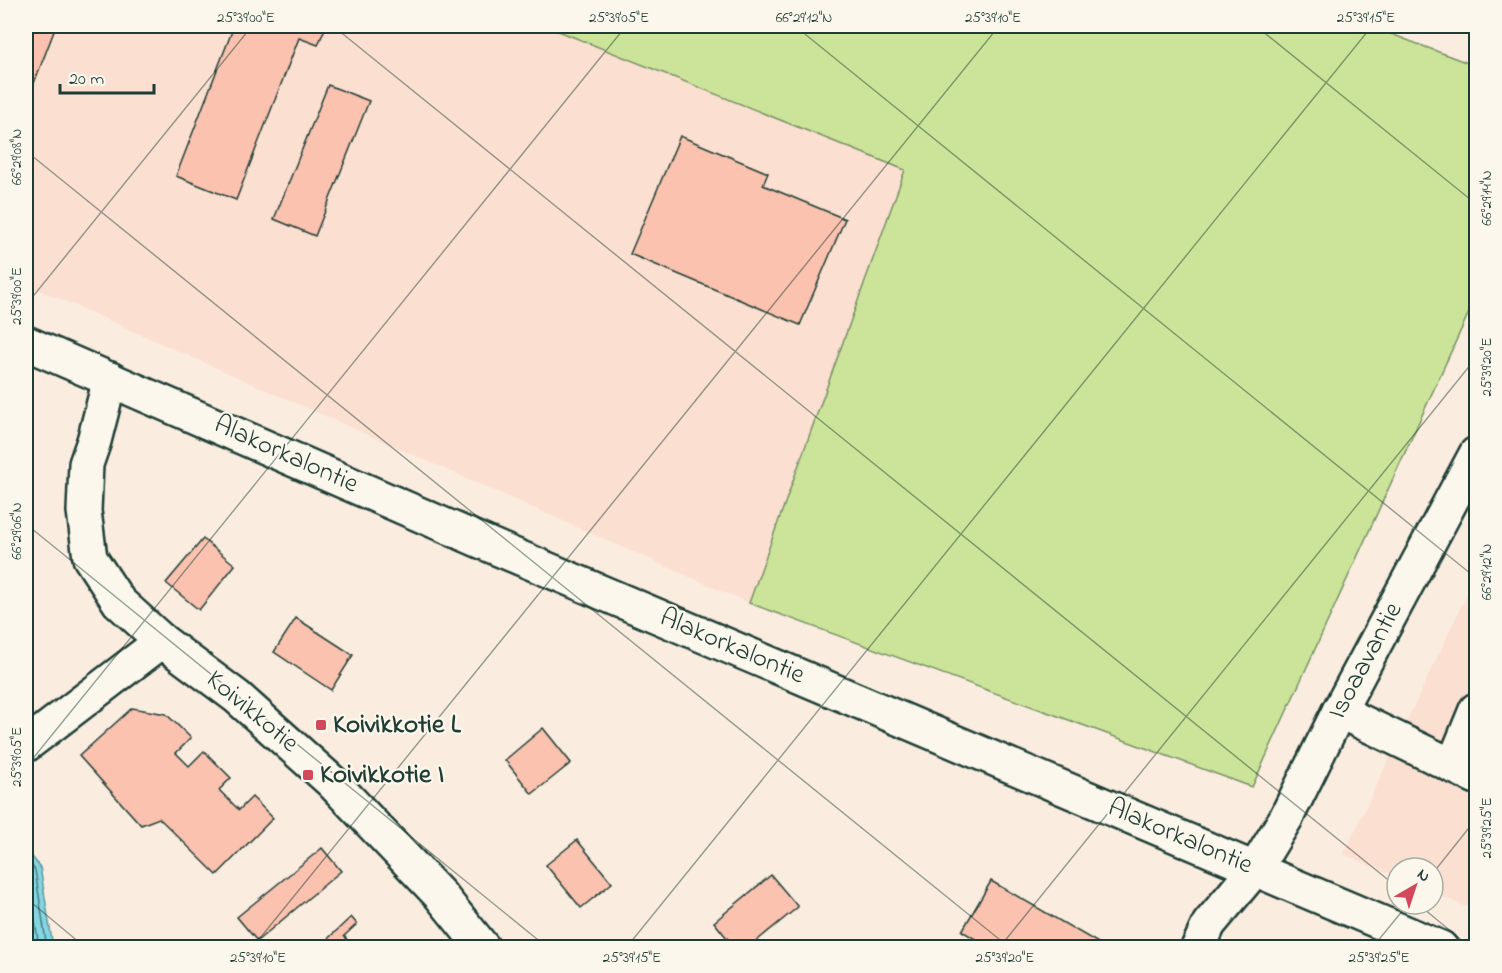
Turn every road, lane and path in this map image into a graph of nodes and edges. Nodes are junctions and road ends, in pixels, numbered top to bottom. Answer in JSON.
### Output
{"nodes":[{"id":1,"x":26,"y":343,"type":"edge"},
{"id":2,"x":110,"y":379,"type":"junction"},
{"id":3,"x":1476,"y":454,"type":"edge"},
{"id":4,"x":162,"y":640,"type":"junction"},
{"id":5,"x":1476,"y":710,"type":"edge"},
{"id":6,"x":1339,"y":711,"type":"junction"},
{"id":7,"x":26,"y":745,"type":"edge"},
{"id":8,"x":1465,"y":771,"type":"edge"},
{"id":9,"x":1255,"y":869,"type":"junction"},
{"id":10,"x":483,"y":948,"type":"edge"},
{"id":11,"x":1198,"y":948,"type":"edge"},
{"id":12,"x":1441,"y":948,"type":"edge"}],
"edges":[{"from":1,"to":2,"type":"street","name":"Alakorkalontie"},
{"from":2,"to":4,"type":"street","name":"Koivikkotie"},
{"from":2,"to":9,"type":"street","name":"Alakorkalontie"},
{"from":3,"to":6,"type":"street","name":"Isoaavantie"},
{"from":4,"to":7,"type":"street"},
{"from":4,"to":10,"type":"street","name":"Koivikkotie"},
{"from":5,"to":8,"type":"street"},
{"from":6,"to":8,"type":"street"},
{"from":6,"to":9,"type":"street","name":"Isoaavantie"},
{"from":9,"to":11,"type":"street","name":"Isoaavantie"},
{"from":9,"to":12,"type":"street","name":"Alakorkalontie"}]}
